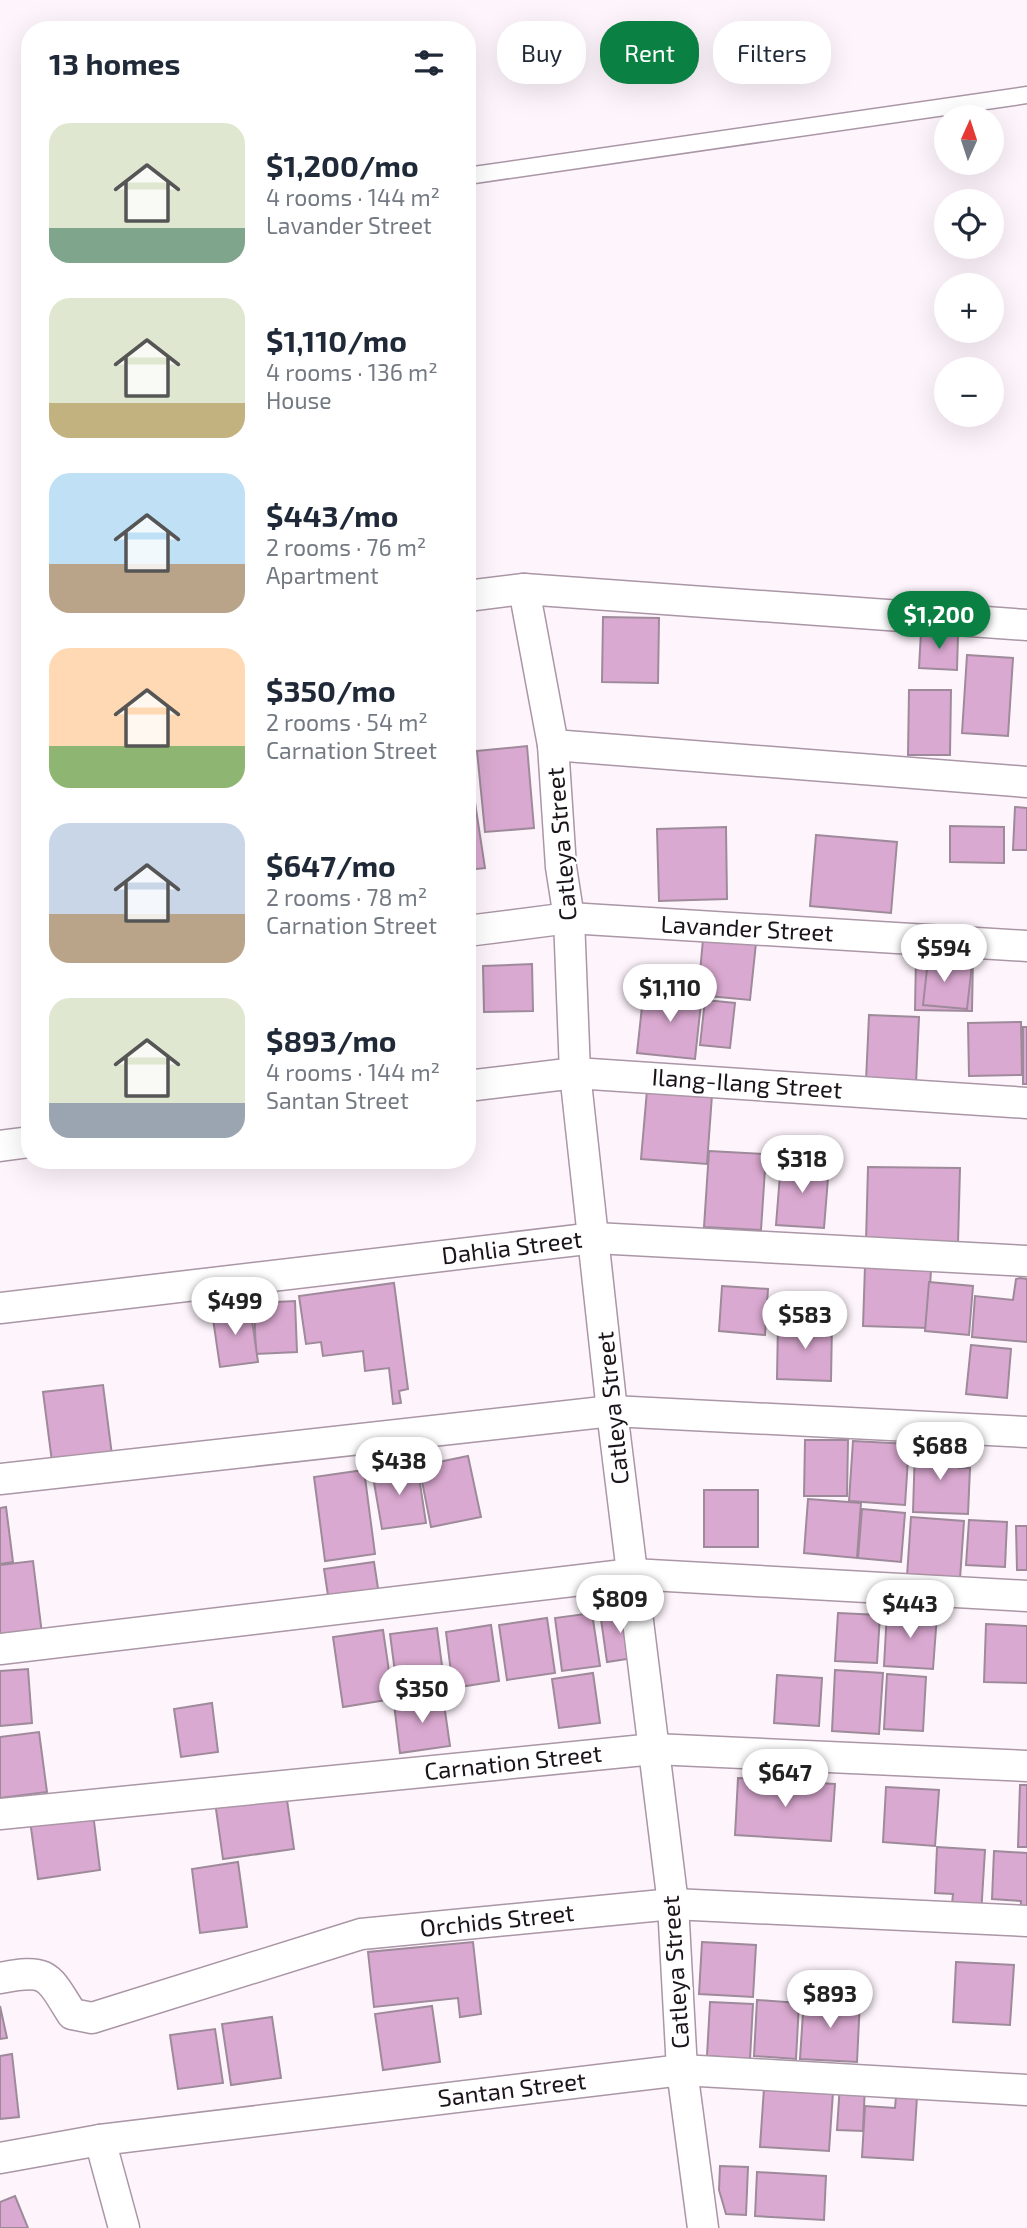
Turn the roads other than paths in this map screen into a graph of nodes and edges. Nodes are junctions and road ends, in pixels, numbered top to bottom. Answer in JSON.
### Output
{"nodes":[{"id":1,"x":1027,"y":95,"type":"edge"},
{"id":2,"x":476,"y":175,"type":"edge"},
{"id":3,"x":524,"y":590,"type":"junction"},
{"id":4,"x":476,"y":595,"type":"edge"},
{"id":5,"x":1027,"y":625,"type":"edge"},
{"id":6,"x":553,"y":745,"type":"junction"},
{"id":7,"x":1027,"y":782,"type":"edge"},
{"id":8,"x":569,"y":918,"type":"junction"},
{"id":9,"x":476,"y":930,"type":"edge"},
{"id":10,"x":1027,"y":946,"type":"edge"},
{"id":11,"x":575,"y":1073,"type":"junction"},
{"id":12,"x":476,"y":1085,"type":"edge"},
{"id":13,"x":1027,"y":1103,"type":"edge"},
{"id":14,"x":21,"y":1143,"type":"edge"},
{"id":15,"x":0,"y":1146,"type":"edge"},
{"id":16,"x":595,"y":1238,"type":"junction"},
{"id":17,"x":1027,"y":1261,"type":"edge"},
{"id":18,"x":0,"y":1308,"type":"edge"},
{"id":19,"x":612,"y":1411,"type":"junction"},
{"id":20,"x":1027,"y":1432,"type":"edge"},
{"id":21,"x":0,"y":1479,"type":"edge"},
{"id":22,"x":632,"y":1574,"type":"junction"},
{"id":23,"x":1027,"y":1596,"type":"edge"},
{"id":24,"x":0,"y":1649,"type":"edge"},
{"id":25,"x":654,"y":1749,"type":"junction"},
{"id":26,"x":1027,"y":1766,"type":"edge"},
{"id":27,"x":0,"y":1814,"type":"edge"},
{"id":28,"x":673,"y":1904,"type":"junction"},
{"id":29,"x":1027,"y":1921,"type":"edge"},
{"id":30,"x":0,"y":1978,"type":"edge"},
{"id":31,"x":682,"y":2070,"type":"junction"},
{"id":32,"x":1027,"y":2090,"type":"edge"},
{"id":33,"x":100,"y":2140,"type":"junction"},
{"id":34,"x":0,"y":2158,"type":"edge"},
{"id":35,"x":124,"y":2228,"type":"edge"},
{"id":36,"x":703,"y":2228,"type":"edge"}],
"edges":[{"from":1,"to":2,"type":"lane"},
{"from":3,"to":4,"type":"street"},
{"from":3,"to":5,"type":"street"},
{"from":3,"to":6,"type":"street","name":"Catleya Street"},
{"from":6,"to":7,"type":"street"},
{"from":6,"to":8,"type":"street","name":"Catleya Street"},
{"from":8,"to":9,"type":"street","name":"Lavander Street"},
{"from":8,"to":10,"type":"street","name":"Lavander Street"},
{"from":8,"to":11,"type":"street","name":"Catleya Street"},
{"from":11,"to":12,"type":"street","name":"Ilang-Ilang Street"},
{"from":11,"to":13,"type":"street","name":"Ilang-Ilang Street"},
{"from":11,"to":16,"type":"street","name":"Catleya Street"},
{"from":14,"to":15,"type":"street"},
{"from":16,"to":17,"type":"street","name":"Dahlia Street"},
{"from":16,"to":18,"type":"street","name":"Dahlia Street"},
{"from":16,"to":19,"type":"street","name":"Catleya Street"},
{"from":19,"to":20,"type":"street"},
{"from":19,"to":21,"type":"street"},
{"from":19,"to":22,"type":"street","name":"Catleya Street"},
{"from":22,"to":23,"type":"street"},
{"from":22,"to":24,"type":"street"},
{"from":22,"to":25,"type":"street","name":"Catleya Street"},
{"from":25,"to":26,"type":"street","name":"Carnation Street"},
{"from":25,"to":27,"type":"street","name":"Carnation Street"},
{"from":25,"to":28,"type":"street","name":"Catleya Street"},
{"from":28,"to":29,"type":"street","name":"Orchids Street"},
{"from":28,"to":30,"type":"street","name":"Orchids Street"},
{"from":28,"to":31,"type":"street","name":"Catleya Street"},
{"from":31,"to":32,"type":"street","name":"Santan Street"},
{"from":31,"to":33,"type":"street","name":"Santan Street"},
{"from":31,"to":36,"type":"street","name":"Catleya Street"},
{"from":33,"to":34,"type":"street","name":"Santan Street"},
{"from":33,"to":35,"type":"street"}]}
